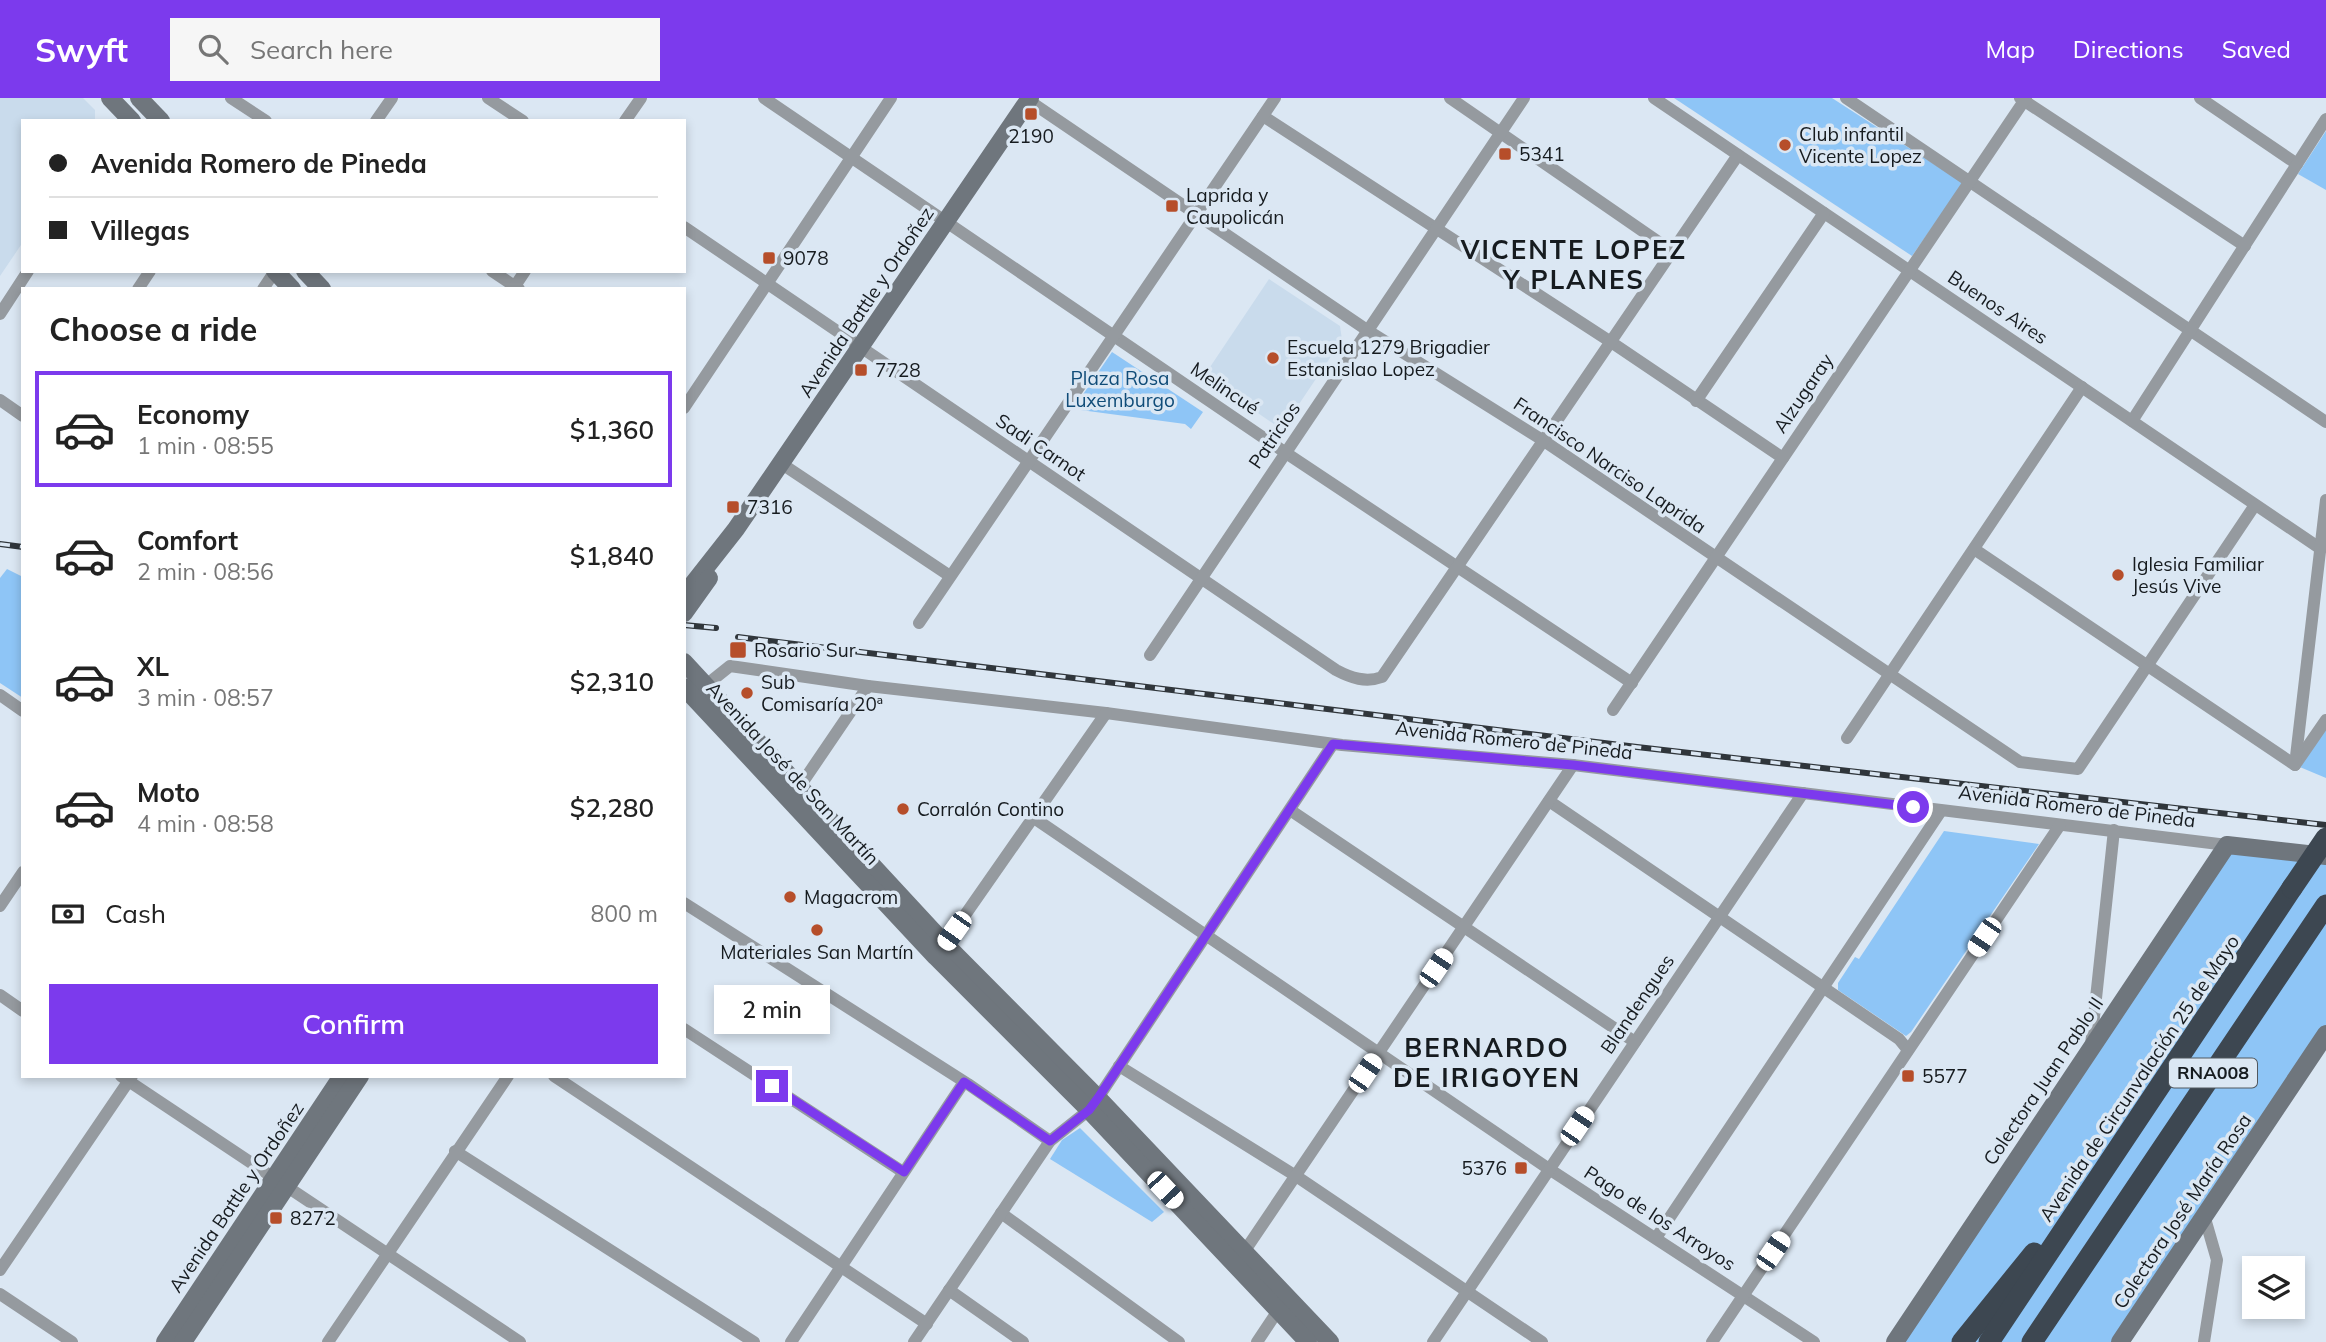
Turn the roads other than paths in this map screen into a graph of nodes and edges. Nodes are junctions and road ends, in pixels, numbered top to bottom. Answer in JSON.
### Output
{"nodes":[{"id":1,"x":110,"y":98,"type":"edge"},
{"id":2,"x":140,"y":98,"type":"edge"},
{"id":3,"x":231,"y":98,"type":"edge"},
{"id":4,"x":391,"y":98,"type":"edge"},
{"id":5,"x":488,"y":98,"type":"edge"},
{"id":6,"x":641,"y":98,"type":"edge"},
{"id":7,"x":764,"y":98,"type":"edge"},
{"id":8,"x":891,"y":98,"type":"edge"},
{"id":9,"x":1275,"y":98,"type":"edge"},
{"id":10,"x":1450,"y":98,"type":"edge"},
{"id":11,"x":1524,"y":98,"type":"edge"},
{"id":12,"x":1654,"y":98,"type":"edge"},
{"id":13,"x":1846,"y":98,"type":"edge"},
{"id":14,"x":2200,"y":98,"type":"edge"},
{"id":15,"x":1028,"y":99,"type":"edge"},
{"id":16,"x":2023,"y":99,"type":"edge"},
{"id":17,"x":1263,"y":116,"type":"junction"},
{"id":18,"x":128,"y":119,"type":"edge"},
{"id":19,"x":130,"y":119,"type":"edge"},
{"id":20,"x":159,"y":119,"type":"edge"},
{"id":21,"x":263,"y":119,"type":"edge"},
{"id":22,"x":377,"y":119,"type":"edge"},
{"id":23,"x":520,"y":119,"type":"edge"},
{"id":24,"x":626,"y":119,"type":"edge"},
{"id":25,"x":2326,"y":119,"type":"edge"},
{"id":26,"x":1500,"y":133,"type":"junction"},
{"id":27,"x":1738,"y":155,"type":"junction"},
{"id":28,"x":851,"y":158,"type":"junction"},
{"id":29,"x":2297,"y":164,"type":"junction"},
{"id":30,"x":1970,"y":182,"type":"junction"},
{"id":31,"x":1824,"y":213,"type":"junction"},
{"id":32,"x":1196,"y":214,"type":"junction"},
{"id":33,"x":946,"y":220,"type":"junction"},
{"id":34,"x":686,"y":229,"type":"edge"},
{"id":35,"x":1434,"y":229,"type":"junction"},
{"id":36,"x":2245,"y":246,"type":"junction"},
{"id":37,"x":1673,"y":251,"type":"junction"},
{"id":38,"x":1909,"y":271,"type":"junction"},
{"id":39,"x":27,"y":273,"type":"edge"},
{"id":40,"x":277,"y":273,"type":"edge"},
{"id":41,"x":307,"y":273,"type":"edge"},
{"id":42,"x":495,"y":273,"type":"edge"},
{"id":43,"x":767,"y":283,"type":"junction"},
{"id":44,"x":290,"y":287,"type":"edge"},
{"id":45,"x":320,"y":287,"type":"edge"},
{"id":46,"x":514,"y":287,"type":"edge"},
{"id":47,"x":0,"y":314,"type":"edge"},
{"id":48,"x":1367,"y":330,"type":"junction"},
{"id":49,"x":2190,"y":331,"type":"junction"},
{"id":50,"x":1113,"y":336,"type":"junction"},
{"id":51,"x":1611,"y":342,"type":"junction"},
{"id":52,"x":861,"y":348,"type":"junction"},
{"id":53,"x":2082,"y":387,"type":"junction"},
{"id":54,"x":0,"y":400,"type":"edge"},
{"id":55,"x":1696,"y":401,"type":"junction"},
{"id":56,"x":686,"y":403,"type":"edge"},
{"id":57,"x":21,"y":415,"type":"edge"},
{"id":58,"x":2132,"y":421,"type":"junction"},
{"id":59,"x":2326,"y":422,"type":"edge"},
{"id":60,"x":1544,"y":441,"type":"junction"},
{"id":61,"x":1286,"y":453,"type":"junction"},
{"id":62,"x":1783,"y":458,"type":"junction"},
{"id":63,"x":1027,"y":462,"type":"junction"},
{"id":64,"x":782,"y":464,"type":"junction"},
{"id":65,"x":2326,"y":500,"type":"edge"},
{"id":66,"x":2255,"y":505,"type":"junction"},
{"id":67,"x":736,"y":529,"type":"junction"},
{"id":68,"x":1974,"y":549,"type":"junction"},
{"id":69,"x":2320,"y":549,"type":"junction"},
{"id":70,"x":1715,"y":559,"type":"junction"},
{"id":71,"x":1458,"y":566,"type":"junction"},
{"id":72,"x":950,"y":576,"type":"junction"},
{"id":73,"x":1202,"y":579,"type":"junction"},
{"id":74,"x":686,"y":588,"type":"edge"},
{"id":75,"x":686,"y":610,"type":"edge"},
{"id":76,"x":919,"y":623,"type":"dead end"},
{"id":77,"x":1150,"y":655,"type":"dead end"},
{"id":78,"x":686,"y":664,"type":"edge"},
{"id":79,"x":2147,"y":665,"type":"junction"},
{"id":80,"x":1889,"y":676,"type":"junction"},
{"id":81,"x":1632,"y":683,"type":"junction"},
{"id":82,"x":705,"y":686,"type":"junction"},
{"id":83,"x":868,"y":686,"type":"junction"},
{"id":84,"x":686,"y":689,"type":"edge"},
{"id":85,"x":0,"y":695,"type":"edge"},
{"id":86,"x":21,"y":709,"type":"edge"},
{"id":87,"x":1613,"y":710,"type":"dead end"},
{"id":88,"x":1106,"y":713,"type":"junction"},
{"id":89,"x":2326,"y":720,"type":"edge"},
{"id":90,"x":1847,"y":738,"type":"dead end"},
{"id":91,"x":1333,"y":744,"type":"junction"},
{"id":92,"x":1573,"y":765,"type":"junction"},
{"id":93,"x":2295,"y":765,"type":"junction"},
{"id":94,"x":1803,"y":793,"type":"junction"},
{"id":95,"x":795,"y":794,"type":"junction"},
{"id":96,"x":1549,"y":801,"type":"junction"},
{"id":97,"x":1290,"y":810,"type":"junction"},
{"id":98,"x":1941,"y":811,"type":"junction"},
{"id":99,"x":1034,"y":818,"type":"junction"},
{"id":100,"x":2060,"y":825,"type":"junction"},
{"id":101,"x":2114,"y":830,"type":"junction"},
{"id":102,"x":2326,"y":838,"type":"edge"},
{"id":103,"x":2227,"y":845,"type":"junction"},
{"id":104,"x":2326,"y":856,"type":"edge"},
{"id":105,"x":21,"y":875,"type":"edge"},
{"id":106,"x":686,"y":904,"type":"edge"},
{"id":107,"x":2326,"y":905,"type":"edge"},
{"id":108,"x":0,"y":906,"type":"edge"},
{"id":109,"x":1719,"y":915,"type":"junction"},
{"id":110,"x":1465,"y":926,"type":"junction"},
{"id":111,"x":1205,"y":934,"type":"junction"},
{"id":112,"x":941,"y":950,"type":"junction"},
{"id":113,"x":1822,"y":988,"type":"junction"},
{"id":114,"x":0,"y":995,"type":"edge"},
{"id":115,"x":21,"y":1010,"type":"edge"},
{"id":116,"x":686,"y":1030,"type":"edge"},
{"id":117,"x":2326,"y":1034,"type":"edge"},
{"id":118,"x":1634,"y":1042,"type":"junction"},
{"id":119,"x":2091,"y":1046,"type":"junction"},
{"id":120,"x":1908,"y":1050,"type":"junction"},
{"id":121,"x":1379,"y":1053,"type":"junction"},
{"id":122,"x":1119,"y":1066,"type":"junction"},
{"id":123,"x":127,"y":1078,"type":"edge"},
{"id":124,"x":341,"y":1078,"type":"edge"},
{"id":125,"x":358,"y":1078,"type":"edge"},
{"id":126,"x":507,"y":1078,"type":"edge"},
{"id":127,"x":557,"y":1078,"type":"edge"},
{"id":128,"x":964,"y":1082,"type":"junction"},
{"id":129,"x":1093,"y":1104,"type":"junction"},
{"id":130,"x":2148,"y":1108,"type":"junction"},
{"id":131,"x":1050,"y":1141,"type":"junction"},
{"id":132,"x":456,"y":1151,"type":"junction"},
{"id":133,"x":1549,"y":1169,"type":"junction"},
{"id":134,"x":904,"y":1172,"type":"junction"},
{"id":135,"x":1296,"y":1176,"type":"junction"},
{"id":136,"x":279,"y":1183,"type":"junction"},
{"id":137,"x":1001,"y":1213,"type":"junction"},
{"id":138,"x":2204,"y":1215,"type":"junction"},
{"id":139,"x":1656,"y":1238,"type":"junction"},
{"id":140,"x":2101,"y":1240,"type":"junction"},
{"id":141,"x":387,"y":1253,"type":"junction"},
{"id":142,"x":1240,"y":1259,"type":"junction"},
{"id":143,"x":842,"y":1265,"type":"junction"},
{"id":144,"x":0,"y":1270,"type":"edge"},
{"id":145,"x":949,"y":1290,"type":"junction"},
{"id":146,"x":1467,"y":1291,"type":"junction"},
{"id":147,"x":0,"y":1294,"type":"edge"},
{"id":148,"x":1743,"y":1295,"type":"junction"},
{"id":149,"x":1283,"y":1304,"type":"junction"},
{"id":150,"x":927,"y":1324,"type":"junction"},
{"id":151,"x":72,"y":1342,"type":"edge"},
{"id":152,"x":165,"y":1342,"type":"edge"},
{"id":153,"x":183,"y":1342,"type":"edge"},
{"id":154,"x":328,"y":1342,"type":"edge"},
{"id":155,"x":520,"y":1342,"type":"edge"},
{"id":156,"x":754,"y":1342,"type":"edge"},
{"id":157,"x":791,"y":1342,"type":"edge"},
{"id":158,"x":914,"y":1342,"type":"edge"},
{"id":159,"x":1023,"y":1342,"type":"edge"},
{"id":160,"x":1179,"y":1342,"type":"edge"},
{"id":161,"x":1257,"y":1342,"type":"edge"},
{"id":162,"x":1308,"y":1342,"type":"edge"},
{"id":163,"x":1329,"y":1342,"type":"edge"},
{"id":164,"x":1433,"y":1342,"type":"edge"},
{"id":165,"x":1542,"y":1342,"type":"edge"},
{"id":166,"x":1712,"y":1342,"type":"edge"},
{"id":167,"x":1814,"y":1342,"type":"edge"},
{"id":168,"x":1895,"y":1342,"type":"edge"},
{"id":169,"x":1962,"y":1342,"type":"edge"},
{"id":170,"x":1989,"y":1342,"type":"edge"},
{"id":171,"x":2032,"y":1342,"type":"edge"},
{"id":172,"x":2047,"y":1342,"type":"edge"},
{"id":173,"x":2120,"y":1342,"type":"edge"},
{"id":174,"x":2204,"y":1342,"type":"edge"}],
"edges":[{"from":1,"to":18,"type":"main road"},
{"from":2,"to":19,"type":"street"},
{"from":2,"to":20,"type":"main road"},
{"from":3,"to":21,"type":"street"},
{"from":4,"to":22,"type":"street"},
{"from":5,"to":23,"type":"street"},
{"from":6,"to":24,"type":"street"},
{"from":7,"to":28,"type":"street","name":"Melincué"},
{"from":8,"to":28,"type":"street"},
{"from":9,"to":17,"type":"street"},
{"from":10,"to":26,"type":"street"},
{"from":11,"to":26,"type":"street","name":"Patricios"},
{"from":12,"to":27,"type":"street","name":"Buenos Aires"},
{"from":13,"to":30,"type":"street"},
{"from":14,"to":29,"type":"street"},
{"from":15,"to":32,"type":"street","name":"Francisco Narciso Laprida"},
{"from":15,"to":33,"type":"main road","name":"Avenida Battle y Ordoñez"},
{"from":16,"to":30,"type":"street","name":"Alzugaray"},
{"from":16,"to":36,"type":"street"},
{"from":17,"to":32,"type":"street"},
{"from":17,"to":35,"type":"street"},
{"from":25,"to":29,"type":"street"},
{"from":26,"to":35,"type":"street","name":"Patricios"},
{"from":26,"to":37,"type":"street"},
{"from":27,"to":31,"type":"street","name":"Buenos Aires"},
{"from":27,"to":37,"type":"street"},
{"from":28,"to":33,"type":"street","name":"Melincué"},
{"from":28,"to":43,"type":"street"},
{"from":29,"to":36,"type":"street"},
{"from":30,"to":38,"type":"street","name":"Alzugaray"},
{"from":30,"to":49,"type":"street"},
{"from":31,"to":38,"type":"street","name":"Buenos Aires"},
{"from":31,"to":55,"type":"street"},
{"from":32,"to":48,"type":"street","name":"Francisco Narciso Laprida"},
{"from":32,"to":50,"type":"street"},
{"from":33,"to":50,"type":"street","name":"Melincué"},
{"from":33,"to":52,"type":"main road","name":"Avenida Battle y Ordoñez"},
{"from":34,"to":43,"type":"street","name":"Sadi Carnot"},
{"from":35,"to":48,"type":"street","name":"Patricios"},
{"from":35,"to":51,"type":"street"},
{"from":36,"to":49,"type":"street"},
{"from":37,"to":51,"type":"street"},
{"from":38,"to":53,"type":"street","name":"Buenos Aires"},
{"from":38,"to":62,"type":"street","name":"Alzugaray"},
{"from":39,"to":47,"type":"street"},
{"from":40,"to":44,"type":"main road"},
{"from":41,"to":45,"type":"main road"},
{"from":42,"to":46,"type":"street"},
{"from":43,"to":52,"type":"street","name":"Sadi Carnot"},
{"from":43,"to":56,"type":"street"},
{"from":48,"to":60,"type":"street","name":"Francisco Narciso Laprida"},
{"from":48,"to":61,"type":"street","name":"Patricios"},
{"from":49,"to":58,"type":"street"},
{"from":49,"to":59,"type":"street"},
{"from":50,"to":61,"type":"street","name":"Melincué"},
{"from":50,"to":63,"type":"street"},
{"from":51,"to":55,"type":"street"},
{"from":51,"to":60,"type":"street"},
{"from":52,"to":63,"type":"street","name":"Sadi Carnot"},
{"from":52,"to":64,"type":"main road","name":"Avenida Battle y Ordoñez"},
{"from":53,"to":58,"type":"street","name":"Buenos Aires"},
{"from":53,"to":68,"type":"street"},
{"from":54,"to":57,"type":"street"},
{"from":55,"to":62,"type":"street"},
{"from":58,"to":66,"type":"street","name":"Buenos Aires"},
{"from":60,"to":70,"type":"street","name":"Francisco Narciso Laprida"},
{"from":60,"to":71,"type":"street"},
{"from":61,"to":71,"type":"street","name":"Melincué"},
{"from":61,"to":73,"type":"street","name":"Patricios"},
{"from":62,"to":70,"type":"street","name":"Alzugaray"},
{"from":63,"to":72,"type":"street"},
{"from":63,"to":73,"type":"street","name":"Sadi Carnot"},
{"from":64,"to":67,"type":"main road","name":"Avenida Battle y Ordoñez"},
{"from":64,"to":72,"type":"street"},
{"from":65,"to":69,"type":"street"},
{"from":66,"to":69,"type":"street","name":"Buenos Aires"},
{"from":66,"to":79,"type":"street"},
{"from":67,"to":74,"type":"main road","name":"Avenida Battle y Ordoñez"},
{"from":67,"to":75,"type":"main road","name":"Avenida Battle y Ordoñez"},
{"from":68,"to":79,"type":"street"},
{"from":68,"to":80,"type":"street"},
{"from":69,"to":93,"type":"street"},
{"from":70,"to":80,"type":"street","name":"Francisco Narciso Laprida"},
{"from":70,"to":81,"type":"street","name":"Alzugaray"},
{"from":71,"to":73,"type":"street","name":"Sadi Carnot"},
{"from":71,"to":81,"type":"street","name":"Melincué"},
{"from":72,"to":76,"type":"street"},
{"from":73,"to":77,"type":"street","name":"Patricios"},
{"from":78,"to":82,"type":"main road","name":"Avenida José de San Martín"},
{"from":79,"to":80,"type":"street","name":"Francisco Narciso Laprida"},
{"from":79,"to":93,"type":"street"},
{"from":80,"to":90,"type":"street"},
{"from":81,"to":87,"type":"street","name":"Alzugaray"},
{"from":82,"to":83,"type":"street","name":"Avenida Romero de Pineda"},
{"from":82,"to":95,"type":"main road","name":"Avenida José de San Martín"},
{"from":83,"to":88,"type":"street","name":"Avenida Romero de Pineda"},
{"from":83,"to":95,"type":"street"},
{"from":84,"to":95,"type":"main road","name":"Avenida José de San Martín"},
{"from":85,"to":86,"type":"street"},
{"from":88,"to":91,"type":"street","name":"Avenida Romero de Pineda"},
{"from":88,"to":99,"type":"street"},
{"from":89,"to":93,"type":"street"},
{"from":91,"to":92,"type":"street","name":"Avenida Romero de Pineda"},
{"from":91,"to":97,"type":"street"},
{"from":92,"to":94,"type":"street","name":"Avenida Romero de Pineda"},
{"from":92,"to":96,"type":"street"},
{"from":94,"to":98,"type":"street","name":"Avenida Romero de Pineda"},
{"from":94,"to":109,"type":"street","name":"Blandengues"},
{"from":95,"to":112,"type":"main road","name":"Avenida José de San Martín"},
{"from":96,"to":109,"type":"street"},
{"from":96,"to":110,"type":"street"},
{"from":97,"to":110,"type":"street"},
{"from":97,"to":111,"type":"street"},
{"from":98,"to":100,"type":"street","name":"Avenida Romero de Pineda"},
{"from":98,"to":113,"type":"street"},
{"from":99,"to":111,"type":"street","name":"Pago de los Arroyos"},
{"from":99,"to":112,"type":"street"},
{"from":100,"to":101,"type":"street","name":"Avenida Romero de Pineda"},
{"from":100,"to":120,"type":"street"},
{"from":101,"to":103,"type":"street","name":"Avenida Romero de Pineda"},
{"from":101,"to":119,"type":"street"},
{"from":102,"to":130,"type":"highway","name":"Avenida de Circunvalación 25 de Mayo","number":"RNA008","bridge":true},
{"from":103,"to":104,"type":"main road","name":"Avenida Romero de Pineda"},
{"from":103,"to":119,"type":"main road","name":"Colectora Juan Pablo II"},
{"from":105,"to":108,"type":"street"},
{"from":106,"to":128,"type":"street"},
{"from":107,"to":140,"type":"highway","number":"RNA008"},
{"from":109,"to":113,"type":"street"},
{"from":109,"to":118,"type":"street","name":"Blandengues"},
{"from":110,"to":118,"type":"street"},
{"from":110,"to":121,"type":"street"},
{"from":111,"to":121,"type":"street","name":"Pago de los Arroyos"},
{"from":111,"to":122,"type":"street"},
{"from":112,"to":129,"type":"main road","name":"Avenida José de San Martín"},
{"from":113,"to":120,"type":"street"},
{"from":113,"to":139,"type":"street"},
{"from":114,"to":115,"type":"street"},
{"from":116,"to":134,"type":"street"},
{"from":117,"to":138,"type":"main road","name":"Colectora José María Rosa"},
{"from":118,"to":133,"type":"street","name":"Blandengues"},
{"from":119,"to":168,"type":"main road","name":"Colectora Juan Pablo II"},
{"from":120,"to":148,"type":"street"},
{"from":121,"to":133,"type":"street","name":"Pago de los Arroyos"},
{"from":121,"to":135,"type":"street"},
{"from":122,"to":129,"type":"street"},
{"from":122,"to":135,"type":"street"},
{"from":123,"to":136,"type":"street"},
{"from":123,"to":144,"type":"street"},
{"from":124,"to":136,"type":"main road","name":"Avenida Battle y Ordoñez"},
{"from":125,"to":136,"type":"main road","name":"Avenida Battle y Ordoñez"},
{"from":126,"to":132,"type":"street"},
{"from":127,"to":143,"type":"street"},
{"from":128,"to":131,"type":"street"},
{"from":128,"to":134,"type":"street"},
{"from":129,"to":131,"type":"street"},
{"from":129,"to":142,"type":"main road","name":"Avenida José de San Martín"},
{"from":130,"to":169,"type":"highway","number":"RNA008"},
{"from":130,"to":170,"type":"highway","name":"Avenida de Circunvalación 25 de Mayo","number":"RNA008"},
{"from":131,"to":137,"type":"street"},
{"from":132,"to":141,"type":"street"},
{"from":132,"to":156,"type":"street"},
{"from":133,"to":139,"type":"street","name":"Pago de los Arroyos"},
{"from":133,"to":146,"type":"street","name":"Blandengues"},
{"from":134,"to":143,"type":"street"},
{"from":135,"to":142,"type":"street"},
{"from":135,"to":146,"type":"street"},
{"from":136,"to":141,"type":"street"},
{"from":136,"to":152,"type":"main road","name":"Avenida Battle y Ordoñez"},
{"from":136,"to":153,"type":"main road","name":"Avenida Battle y Ordoñez"},
{"from":137,"to":145,"type":"street"},
{"from":137,"to":160,"type":"street"},
{"from":138,"to":173,"type":"main road","name":"Colectora José María Rosa"},
{"from":138,"to":174,"type":"street"},
{"from":139,"to":148,"type":"street","name":"Pago de los Arroyos"},
{"from":140,"to":171,"type":"highway","number":"RNA008"},
{"from":140,"to":172,"type":"highway"},
{"from":141,"to":154,"type":"street"},
{"from":141,"to":155,"type":"street"},
{"from":142,"to":149,"type":"main road","name":"Avenida José de San Martín"},
{"from":143,"to":150,"type":"street"},
{"from":143,"to":157,"type":"street"},
{"from":145,"to":150,"type":"street"},
{"from":145,"to":159,"type":"street"},
{"from":146,"to":164,"type":"street","name":"Blandengues"},
{"from":146,"to":165,"type":"street"},
{"from":147,"to":151,"type":"street"},
{"from":148,"to":166,"type":"street"},
{"from":148,"to":167,"type":"street","name":"Pago de los Arroyos"},
{"from":149,"to":161,"type":"street"},
{"from":149,"to":162,"type":"main road","name":"Avenida José de San Martín"},
{"from":149,"to":163,"type":"main road","name":"Avenida José de San Martín"},
{"from":150,"to":158,"type":"street"}]}
